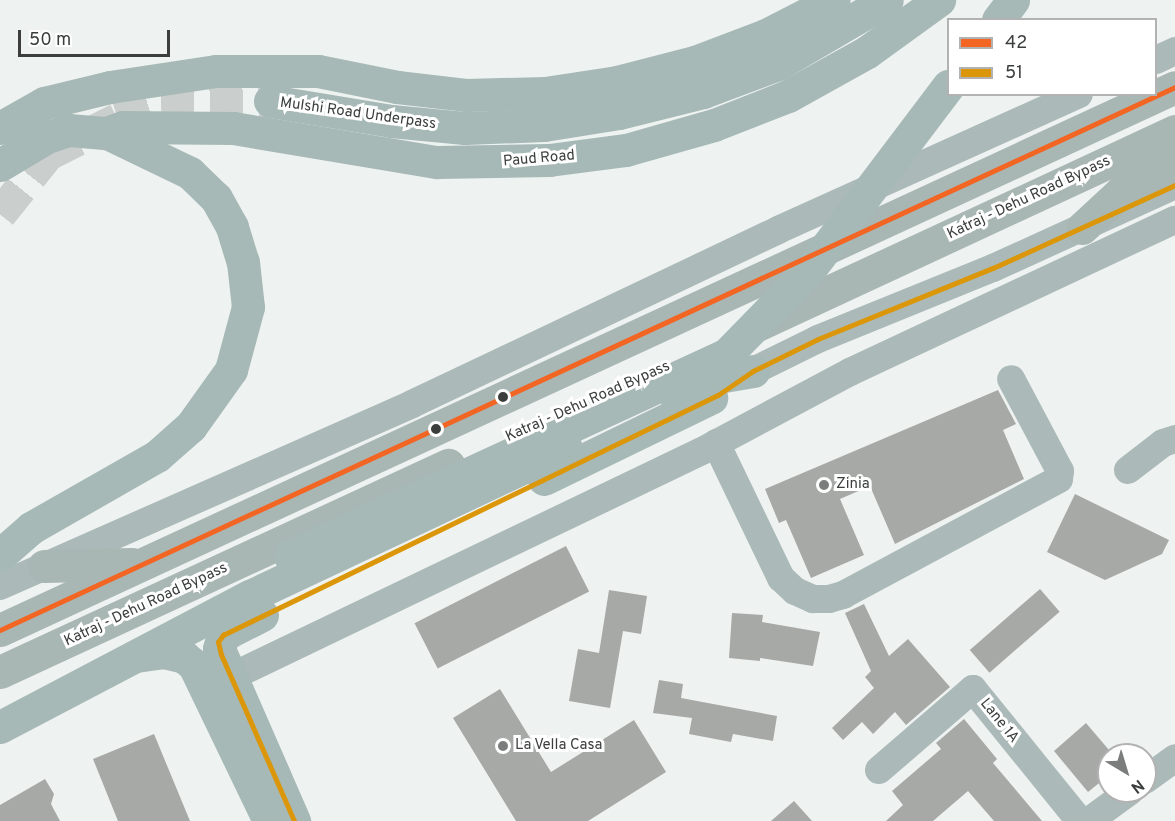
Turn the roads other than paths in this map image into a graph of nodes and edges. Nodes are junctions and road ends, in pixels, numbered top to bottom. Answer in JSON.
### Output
{"nodes":[{"id":1,"x":834,"y":0,"type":"edge"},
{"id":2,"x":887,"y":0,"type":"edge"},
{"id":3,"x":939,"y":0,"type":"edge"},
{"id":4,"x":1013,"y":0,"type":"edge"},
{"id":5,"x":1000,"y":18,"type":"edge"},
{"id":6,"x":1175,"y":51,"type":"edge"},
{"id":7,"x":1157,"y":59,"type":"edge"},
{"id":8,"x":947,"y":87,"type":"edge"},
{"id":9,"x":1175,"y":87,"type":"edge"},
{"id":10,"x":1157,"y":95,"type":"edge"},
{"id":11,"x":1074,"y":96,"type":"edge"},
{"id":12,"x":1156,"y":96,"type":"edge"},
{"id":13,"x":270,"y":101,"type":"tunnel mouth"},
{"id":14,"x":0,"y":128,"type":"edge"},
{"id":15,"x":1175,"y":131,"type":"edge"},
{"id":16,"x":118,"y":139,"type":"junction"},
{"id":17,"x":1175,"y":164,"type":"edge"},
{"id":18,"x":0,"y":165,"type":"edge"},
{"id":19,"x":1175,"y":185,"type":"edge"},
{"id":20,"x":1175,"y":220,"type":"edge"},
{"id":21,"x":1082,"y":228,"type":"junction"},
{"id":22,"x":753,"y":371,"type":"junction"},
{"id":23,"x":1011,"y":379,"type":"dead end"},
{"id":24,"x":1175,"y":439,"type":"edge"},
{"id":25,"x":716,"y":443,"type":"junction"},
{"id":26,"x":1128,"y":470,"type":"dead end"},
{"id":27,"x":0,"y":555,"type":"edge"},
{"id":28,"x":290,"y":556,"type":"joint"},
{"id":29,"x":146,"y":564,"type":"junction"},
{"id":30,"x":44,"y":566,"type":"junction"},
{"id":31,"x":0,"y":586,"type":"edge"},
{"id":32,"x":0,"y":630,"type":"edge"},
{"id":33,"x":125,"y":658,"type":"junction"},
{"id":34,"x":0,"y":672,"type":"edge"},
{"id":35,"x":219,"y":682,"type":"junction"},
{"id":36,"x":0,"y":693,"type":"edge"},
{"id":37,"x":0,"y":727,"type":"edge"},
{"id":38,"x":1175,"y":758,"type":"edge"},
{"id":39,"x":879,"y":770,"type":"dead end"},
{"id":40,"x":1157,"y":771,"type":"edge"},
{"id":41,"x":1114,"y":803,"type":"edge"},
{"id":42,"x":269,"y":821,"type":"edge"},
{"id":43,"x":294,"y":821,"type":"edge"},
{"id":44,"x":1080,"y":821,"type":"edge"},
{"id":45,"x":1089,"y":821,"type":"edge"}],
"edges":[{"from":1,"to":14,"type":"main road"},
{"from":2,"to":13,"type":"main road","name":"Mulshi Road Underpass"},
{"from":3,"to":16,"type":"main road","name":"Paud Road"},
{"from":4,"to":5,"type":"main road"},
{"from":6,"to":7,"type":"street"},
{"from":8,"to":28,"type":"main road","bridge":true},
{"from":9,"to":10,"type":"highway"},
{"from":11,"to":30,"type":"street"},
{"from":12,"to":29,"type":"highway"},
{"from":15,"to":34,"type":"highway","name":"Katraj - Dehu Road Bypass"},
{"from":16,"to":18,"type":"main road"},
{"from":16,"to":27,"type":"main road"},
{"from":17,"to":21,"type":"highway"},
{"from":19,"to":21,"type":"street"},
{"from":20,"to":25,"type":"street"},
{"from":21,"to":22,"type":"street"},
{"from":22,"to":33,"type":"main road"},
{"from":22,"to":35,"type":"main road"},
{"from":23,"to":25,"type":"street"},
{"from":24,"to":26,"type":"street"},
{"from":25,"to":35,"type":"street"},
{"from":28,"to":36,"type":"highway"},
{"from":29,"to":30,"type":"highway"},
{"from":29,"to":32,"type":"highway"},
{"from":30,"to":31,"type":"street"},
{"from":33,"to":35,"type":"main road"},
{"from":33,"to":37,"type":"main road"},
{"from":35,"to":42,"type":"main road"},
{"from":35,"to":43,"type":"main road"},
{"from":38,"to":40,"type":"street"},
{"from":39,"to":44,"type":"street","name":"Lane 1A"},
{"from":41,"to":45,"type":"street"}]}
